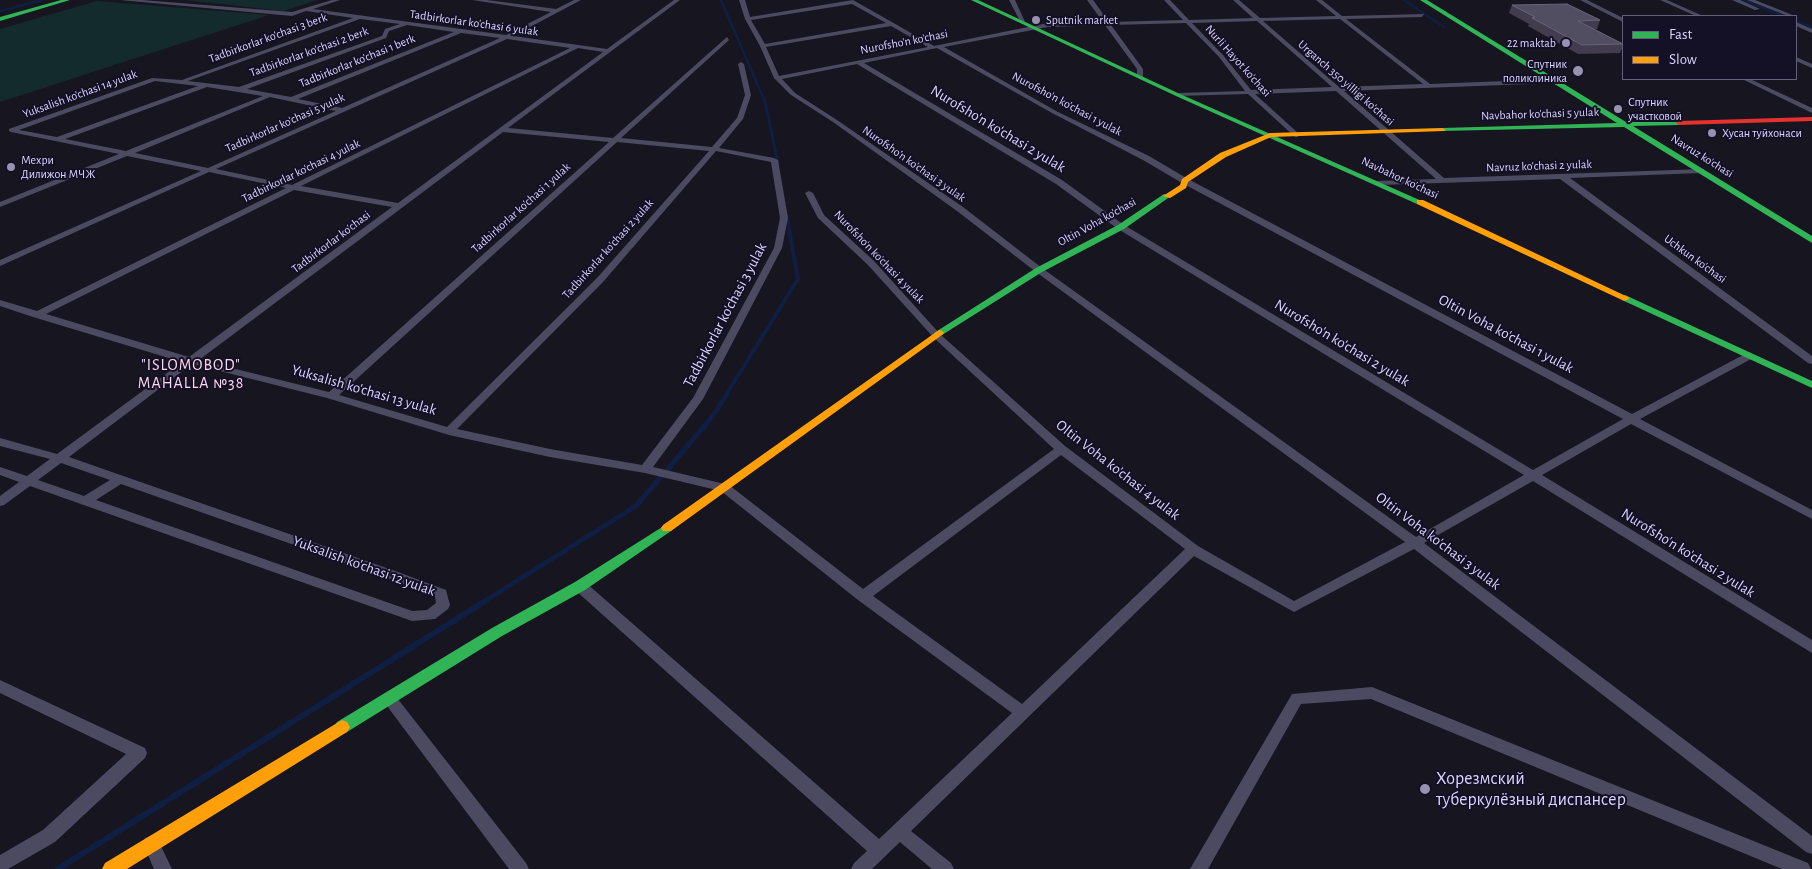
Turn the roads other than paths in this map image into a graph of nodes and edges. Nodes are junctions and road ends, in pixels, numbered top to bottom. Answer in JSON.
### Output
{"nodes":[{"id":1,"x":67,"y":0,"type":"edge"},
{"id":2,"x":123,"y":0,"type":"edge"},
{"id":3,"x":338,"y":0,"type":"edge"},
{"id":4,"x":476,"y":0,"type":"edge"},
{"id":5,"x":578,"y":0,"type":"edge"},
{"id":6,"x":677,"y":0,"type":"edge"},
{"id":7,"x":742,"y":0,"type":"edge"},
{"id":8,"x":974,"y":0,"type":"edge"},
{"id":9,"x":1012,"y":0,"type":"edge"},
{"id":10,"x":1090,"y":0,"type":"edge"},
{"id":11,"x":1166,"y":0,"type":"edge"},
{"id":12,"x":1236,"y":0,"type":"edge"},
{"id":13,"x":1319,"y":0,"type":"edge"},
{"id":14,"x":1423,"y":0,"type":"edge"},
{"id":15,"x":1583,"y":0,"type":"edge"},
{"id":16,"x":1663,"y":0,"type":"edge"},
{"id":17,"x":1735,"y":0,"type":"edge"},
{"id":18,"x":1750,"y":0,"type":"edge"},
{"id":19,"x":851,"y":1,"type":"edge"},
{"id":20,"x":308,"y":10,"type":"junction"},
{"id":21,"x":558,"y":11,"type":"junction"},
{"id":22,"x":1422,"y":15,"type":"dead end"},
{"id":23,"x":1698,"y":15,"type":"edge"},
{"id":24,"x":1773,"y":15,"type":"edge"},
{"id":25,"x":1789,"y":15,"type":"edge"},
{"id":26,"x":361,"y":17,"type":"junction"},
{"id":27,"x":1343,"y":17,"type":"junction"},
{"id":28,"x":1797,"y":18,"type":"edge"},
{"id":29,"x":0,"y":19,"type":"edge"},
{"id":30,"x":748,"y":19,"type":"junction"},
{"id":31,"x":1257,"y":19,"type":"junction"},
{"id":32,"x":1622,"y":20,"type":"edge"},
{"id":33,"x":1186,"y":21,"type":"junction"},
{"id":34,"x":1024,"y":22,"type":"junction"},
{"id":35,"x":1108,"y":23,"type":"junction"},
{"id":36,"x":410,"y":24,"type":"junction"},
{"id":37,"x":891,"y":24,"type":"junction"},
{"id":38,"x":1797,"y":24,"type":"edge"},
{"id":39,"x":1812,"y":24,"type":"edge"},
{"id":40,"x":1036,"y":28,"type":"junction"},
{"id":41,"x":1812,"y":30,"type":"edge"},
{"id":42,"x":461,"y":31,"type":"junction"},
{"id":43,"x":506,"y":37,"type":"junction"},
{"id":44,"x":727,"y":39,"type":"dead end"},
{"id":45,"x":763,"y":46,"type":"junction"},
{"id":46,"x":576,"y":47,"type":"junction"},
{"id":47,"x":936,"y":47,"type":"junction"},
{"id":48,"x":609,"y":52,"type":"junction"},
{"id":49,"x":1797,"y":59,"type":"edge"},
{"id":50,"x":858,"y":62,"type":"junction"},
{"id":51,"x":741,"y":64,"type":"dead end"},
{"id":52,"x":1812,"y":66,"type":"edge"},
{"id":53,"x":1140,"y":77,"type":"junction"},
{"id":54,"x":777,"y":78,"type":"junction"},
{"id":55,"x":1747,"y":80,"type":"edge"},
{"id":56,"x":183,"y":81,"type":"junction"},
{"id":57,"x":1530,"y":82,"type":"dead end"},
{"id":58,"x":208,"y":84,"type":"junction"},
{"id":59,"x":1429,"y":86,"type":"junction"},
{"id":60,"x":240,"y":89,"type":"junction"},
{"id":61,"x":1335,"y":89,"type":"junction"},
{"id":62,"x":1249,"y":92,"type":"junction"},
{"id":63,"x":1178,"y":95,"type":"junction"},
{"id":64,"x":268,"y":96,"type":"junction"},
{"id":65,"x":290,"y":100,"type":"junction"},
{"id":66,"x":342,"y":110,"type":"junction"},
{"id":67,"x":1812,"y":111,"type":"edge"},
{"id":68,"x":1812,"y":119,"type":"edge"},
{"id":69,"x":1625,"y":124,"type":"junction"},
{"id":70,"x":503,"y":130,"type":"junction"},
{"id":71,"x":1385,"y":132,"type":"junction"},
{"id":72,"x":1295,"y":135,"type":"junction"},
{"id":73,"x":1270,"y":136,"type":"junction"},
{"id":74,"x":58,"y":140,"type":"junction"},
{"id":75,"x":616,"y":140,"type":"junction"},
{"id":76,"x":715,"y":149,"type":"junction"},
{"id":77,"x":126,"y":154,"type":"junction"},
{"id":78,"x":208,"y":169,"type":"junction"},
{"id":79,"x":1701,"y":171,"type":"junction"},
{"id":80,"x":1563,"y":177,"type":"junction"},
{"id":81,"x":1185,"y":181,"type":"junction"},
{"id":82,"x":1443,"y":181,"type":"junction"},
{"id":83,"x":1379,"y":183,"type":"junction"},
{"id":84,"x":292,"y":188,"type":"junction"},
{"id":85,"x":809,"y":193,"type":"dead end"},
{"id":86,"x":0,"y":205,"type":"edge"},
{"id":87,"x":400,"y":206,"type":"junction"},
{"id":88,"x":1121,"y":227,"type":"junction"},
{"id":89,"x":1812,"y":240,"type":"edge"},
{"id":90,"x":0,"y":263,"type":"edge"},
{"id":91,"x":1039,"y":270,"type":"junction"},
{"id":92,"x":0,"y":303,"type":"edge"},
{"id":93,"x":36,"y":315,"type":"junction"},
{"id":94,"x":937,"y":336,"type":"junction"},
{"id":95,"x":1749,"y":356,"type":"junction"},
{"id":96,"x":1812,"y":361,"type":"edge"},
{"id":97,"x":191,"y":362,"type":"junction"},
{"id":98,"x":1812,"y":385,"type":"edge"},
{"id":99,"x":331,"y":396,"type":"junction"},
{"id":100,"x":1634,"y":418,"type":"junction"},
{"id":101,"x":449,"y":431,"type":"junction"},
{"id":102,"x":0,"y":442,"type":"edge"},
{"id":103,"x":1061,"y":449,"type":"junction"},
{"id":104,"x":60,"y":458,"type":"junction"},
{"id":105,"x":645,"y":469,"type":"junction"},
{"id":106,"x":0,"y":471,"type":"edge"},
{"id":107,"x":659,"y":473,"type":"joint"},
{"id":108,"x":1534,"y":476,"type":"junction"},
{"id":109,"x":120,"y":479,"type":"junction"},
{"id":110,"x":29,"y":482,"type":"junction"},
{"id":111,"x":725,"y":488,"type":"junction"},
{"id":112,"x":0,"y":502,"type":"edge"},
{"id":113,"x":86,"y":502,"type":"junction"},
{"id":114,"x":1812,"y":515,"type":"edge"},
{"id":115,"x":1415,"y":543,"type":"junction"},
{"id":116,"x":1193,"y":549,"type":"junction"},
{"id":117,"x":580,"y":586,"type":"junction"},
{"id":118,"x":863,"y":596,"type":"junction"},
{"id":119,"x":1812,"y":647,"type":"edge"},
{"id":120,"x":0,"y":686,"type":"edge"},
{"id":121,"x":389,"y":698,"type":"junction"},
{"id":122,"x":1022,"y":712,"type":"junction"},
{"id":123,"x":899,"y":831,"type":"junction"},
{"id":124,"x":151,"y":844,"type":"junction"},
{"id":125,"x":1812,"y":846,"type":"edge"},
{"id":126,"x":879,"y":850,"type":"junction"},
{"id":127,"x":0,"y":864,"type":"edge"},
{"id":128,"x":111,"y":869,"type":"edge"},
{"id":129,"x":163,"y":869,"type":"edge"},
{"id":130,"x":520,"y":869,"type":"edge"},
{"id":131,"x":860,"y":869,"type":"edge"},
{"id":132,"x":944,"y":869,"type":"edge"},
{"id":133,"x":1199,"y":869,"type":"edge"},
{"id":134,"x":1802,"y":869,"type":"edge"}],
"edges":[{"from":1,"to":29,"type":"street"},
{"from":2,"to":20,"type":"street"},
{"from":3,"to":20,"type":"street"},
{"from":4,"to":21,"type":"street"},
{"from":5,"to":21,"type":"street","name":"Tadbirkorlar ko'chasi 5 yulak"},
{"from":6,"to":48,"type":"street","name":"Tadbirkorlar ko'chasi"},
{"from":7,"to":30,"type":"street"},
{"from":8,"to":34,"type":"street","name":"Navbahor ko'chasi"},
{"from":9,"to":34,"type":"street"},
{"from":10,"to":35,"type":"street"},
{"from":11,"to":33,"type":"street","name":"Nurli Hayot ko'chasi"},
{"from":12,"to":31,"type":"street","name":"Urganch 350 yilligi ko'chasi"},
{"from":13,"to":27,"type":"street"},
{"from":14,"to":69,"type":"street","name":"Navruz ko'chasi"},
{"from":15,"to":32,"type":"street"},
{"from":16,"to":23,"type":"street"},
{"from":17,"to":24,"type":"street"},
{"from":18,"to":25,"type":"street"},
{"from":19,"to":30,"type":"street"},
{"from":19,"to":37,"type":"street","name":"Nurofsho'n ko'chasi 1 yulak"},
{"from":20,"to":26,"type":"street","name":"Tadbirkorlar ko'chasi 6 yulak"},
{"from":21,"to":43,"type":"street","name":"Tadbirkorlar ko'chasi 5 yulak"},
{"from":22,"to":27,"type":"street","name":"Nurofsho'n ko'chasi"},
{"from":26,"to":36,"type":"street","name":"Tadbirkorlar ko'chasi 6 yulak"},
{"from":26,"to":56,"type":"street","name":"Tadbirkorlar ko'chasi 3 berk"},
{"from":27,"to":31,"type":"street","name":"Nurofsho'n ko'chasi"},
{"from":27,"to":59,"type":"street"},
{"from":28,"to":39,"type":"street"},
{"from":30,"to":45,"type":"street"},
{"from":31,"to":33,"type":"street","name":"Nurofsho'n ko'chasi"},
{"from":31,"to":61,"type":"street","name":"Urganch 350 yilligi ko'chasi"},
{"from":33,"to":35,"type":"street","name":"Nurofsho'n ko'chasi"},
{"from":33,"to":62,"type":"street","name":"Nurli Hayot ko'chasi"},
{"from":34,"to":40,"type":"street","name":"Navbahor ko'chasi"},
{"from":35,"to":40,"type":"street","name":"Nurofsho'n ko'chasi"},
{"from":35,"to":53,"type":"street"},
{"from":36,"to":42,"type":"street","name":"Tadbirkorlar ko'chasi 6 yulak"},
{"from":36,"to":60,"type":"street","name":"Tadbirkorlar ko'chasi 2 berk"},
{"from":37,"to":45,"type":"street"},
{"from":37,"to":47,"type":"street","name":"Nurofsho'n ko'chasi 1 yulak"},
{"from":38,"to":41,"type":"street"},
{"from":40,"to":47,"type":"street","name":"Nurofsho'n ko'chasi"},
{"from":40,"to":53,"type":"street","name":"Navbahor ko'chasi"},
{"from":42,"to":43,"type":"street","name":"Tadbirkorlar ko'chasi 6 yulak"},
{"from":42,"to":65,"type":"street","name":"Tadbirkorlar ko'chasi 1 berk"},
{"from":43,"to":46,"type":"street","name":"Tadbirkorlar ko'chasi 6 yulak"},
{"from":43,"to":66,"type":"street","name":"Tadbirkorlar ko'chasi 5 yulak"},
{"from":44,"to":75,"type":"street","name":"Tadbirkorlar ko'chasi 1 yulak"},
{"from":45,"to":54,"type":"street"},
{"from":46,"to":48,"type":"street","name":"Tadbirkorlar ko'chasi 6 yulak"},
{"from":46,"to":84,"type":"street","name":"Tadbirkorlar ko'chasi 4 yulak"},
{"from":47,"to":50,"type":"street","name":"Nurofsho'n ko'chasi"},
{"from":47,"to":81,"type":"street","name":"Nurofsho'n ko'chasi 1 yulak"},
{"from":48,"to":70,"type":"street","name":"Tadbirkorlar ko'chasi"},
{"from":49,"to":52,"type":"street"},
{"from":50,"to":54,"type":"street","name":"Nurofsho'n ko'chasi"},
{"from":50,"to":88,"type":"street","name":"Nurofsho'n ko'chasi 2 yulak"},
{"from":51,"to":76,"type":"street","name":"Tadbirkorlar ko'chasi 2 yulak"},
{"from":53,"to":63,"type":"street","name":"Navbahor ko'chasi"},
{"from":54,"to":91,"type":"street","name":"Nurofsho'n ko'chasi 3 yulak"},
{"from":55,"to":67,"type":"street"},
{"from":56,"to":58,"type":"street"},
{"from":56,"to":74,"type":"street","name":"Yuksalish ko'chasi 14 yulak"},
{"from":57,"to":59,"type":"street"},
{"from":58,"to":60,"type":"street"},
{"from":58,"to":74,"type":"street"},
{"from":59,"to":61,"type":"street"},
{"from":60,"to":64,"type":"street"},
{"from":61,"to":62,"type":"street"},
{"from":61,"to":71,"type":"street","name":"Urganch 350 yilligi ko'chasi"},
{"from":62,"to":63,"type":"street"},
{"from":62,"to":72,"type":"street","name":"Nurli Hayot ko'chasi"},
{"from":63,"to":73,"type":"street","name":"Navbahor ko'chasi"},
{"from":64,"to":65,"type":"street"},
{"from":64,"to":77,"type":"street"},
{"from":65,"to":66,"type":"street"},
{"from":66,"to":78,"type":"street","name":"Tadbirkorlar ko'chasi 5 yulak"},
{"from":68,"to":69,"type":"street","name":"Navbahor ko'chasi 5 yulak"},
{"from":69,"to":71,"type":"street","name":"Navbahor ko'chasi 5 yulak"},
{"from":69,"to":79,"type":"street","name":"Navruz ko'chasi"},
{"from":70,"to":75,"type":"street"},
{"from":70,"to":87,"type":"street","name":"Tadbirkorlar ko'chasi"},
{"from":71,"to":72,"type":"street","name":"Navbahor ko'chasi 5 yulak"},
{"from":71,"to":82,"type":"street","name":"Urganch 350 yilligi ko'chasi"},
{"from":72,"to":73,"type":"street","name":"Navbahor ko'chasi 5 yulak"},
{"from":73,"to":81,"type":"street","name":"Oltin Voha ko'chasi"},
{"from":73,"to":83,"type":"street","name":"Navbahor ko'chasi"},
{"from":74,"to":77,"type":"street","name":"Yuksalish ko'chasi 14 yulak"},
{"from":75,"to":76,"type":"street"},
{"from":75,"to":99,"type":"street","name":"Tadbirkorlar ko'chasi 1 yulak"},
{"from":76,"to":101,"type":"street","name":"Tadbirkorlar ko'chasi 2 yulak"},
{"from":76,"to":105,"type":"street","name":"Tadbirkorlar ko'chasi 3 yulak"},
{"from":77,"to":78,"type":"street","name":"Yuksalish ko'chasi 14 yulak"},
{"from":77,"to":86,"type":"street"},
{"from":78,"to":84,"type":"street","name":"Yuksalish ko'chasi 14 yulak"},
{"from":78,"to":90,"type":"street","name":"Tadbirkorlar ko'chasi 5 yulak"},
{"from":79,"to":80,"type":"street","name":"Navruz ko'chasi 2 yulak"},
{"from":79,"to":89,"type":"street","name":"Navruz ko'chasi"},
{"from":80,"to":82,"type":"street","name":"Navruz ko'chasi 2 yulak"},
{"from":80,"to":96,"type":"street","name":"Uchkun ko'chasi"},
{"from":81,"to":88,"type":"street","name":"Oltin Voha ko'chasi"},
{"from":81,"to":100,"type":"street","name":"Oltin Voha ko'chasi 1 yulak"},
{"from":82,"to":83,"type":"street","name":"Navruz ko'chasi 2 yulak"},
{"from":83,"to":95,"type":"street","name":"Navbahor ko'chasi"},
{"from":84,"to":87,"type":"street","name":"Yuksalish ko'chasi 14 yulak"},
{"from":84,"to":93,"type":"street","name":"Tadbirkorlar ko'chasi 4 yulak"},
{"from":85,"to":94,"type":"street","name":"Nurofsho'n ko'chasi 4 yulak"},
{"from":87,"to":97,"type":"street","name":"Tadbirkorlar ko'chasi"},
{"from":88,"to":91,"type":"street","name":"Oltin Voha ko'chasi"},
{"from":88,"to":108,"type":"street","name":"Nurofsho'n ko'chasi 2 yulak"},
{"from":91,"to":94,"type":"street","name":"Oltin Voha ko'chasi"},
{"from":91,"to":115,"type":"street","name":"Oltin Voha ko'chasi 3 yulak"},
{"from":92,"to":93,"type":"street","name":"Yuksalish ko'chasi 13 yulak"},
{"from":93,"to":97,"type":"street","name":"Yuksalish ko'chasi 13 yulak"},
{"from":94,"to":103,"type":"street","name":"Oltin Voha ko'chasi 4 yulak"},
{"from":94,"to":111,"type":"street","name":"Oltin Voha ko'chasi"},
{"from":95,"to":98,"type":"street","name":"Navbahor ko'chasi"},
{"from":95,"to":100,"type":"street"},
{"from":97,"to":99,"type":"street","name":"Yuksalish ko'chasi 13 yulak"},
{"from":97,"to":104,"type":"street","name":"Tadbirkorlar ko'chasi"},
{"from":99,"to":101,"type":"street","name":"Yuksalish ko'chasi 13 yulak"},
{"from":100,"to":108,"type":"street"},
{"from":100,"to":114,"type":"street","name":"Oltin Voha ko'chasi 1 yulak"},
{"from":101,"to":105,"type":"street","name":"Yuksalish ko'chasi 13 yulak"},
{"from":102,"to":104,"type":"street","name":"Yuksalish ko'chasi 12 yulak"},
{"from":103,"to":116,"type":"street","name":"Oltin Voha ko'chasi 4 yulak"},
{"from":103,"to":118,"type":"street"},
{"from":104,"to":109,"type":"street","name":"Yuksalish ko'chasi 12 yulak"},
{"from":104,"to":110,"type":"street","name":"Tadbirkorlar ko'chasi"},
{"from":105,"to":107,"type":"street","name":"Yuksalish ko'chasi 13 yulak"},
{"from":106,"to":110,"type":"street","name":"Yuksalish ko'chasi 12 yulak"},
{"from":107,"to":111,"type":"street","name":"Yuksalish ko'chasi 13 yulak"},
{"from":108,"to":115,"type":"street"},
{"from":108,"to":119,"type":"street","name":"Nurofsho'n ko'chasi 2 yulak"},
{"from":109,"to":113,"type":"street"},
{"from":109,"to":113,"type":"street","name":"Yuksalish ko'chasi 12 yulak"},
{"from":110,"to":112,"type":"street","name":"Tadbirkorlar ko'chasi"},
{"from":110,"to":113,"type":"street","name":"Yuksalish ko'chasi 12 yulak"},
{"from":111,"to":117,"type":"street","name":"Oltin Voha ko'chasi"},
{"from":111,"to":118,"type":"street"},
{"from":115,"to":116,"type":"street","name":"Oltin Voha ko'chasi 4 yulak"},
{"from":115,"to":125,"type":"street","name":"Oltin Voha ko'chasi 3 yulak"},
{"from":116,"to":122,"type":"street"},
{"from":117,"to":121,"type":"street","name":"Oltin Voha ko'chasi"},
{"from":117,"to":126,"type":"street"},
{"from":118,"to":122,"type":"street"},
{"from":120,"to":127,"type":"street"},
{"from":121,"to":124,"type":"street","name":"Oltin Voha ko'chasi"},
{"from":121,"to":130,"type":"street"},
{"from":122,"to":123,"type":"street"},
{"from":123,"to":126,"type":"street"},
{"from":123,"to":132,"type":"street"},
{"from":124,"to":128,"type":"street","name":"Oltin Voha ko'chasi"},
{"from":124,"to":129,"type":"street"},
{"from":126,"to":131,"type":"street"},
{"from":133,"to":134,"type":"street"}]}
